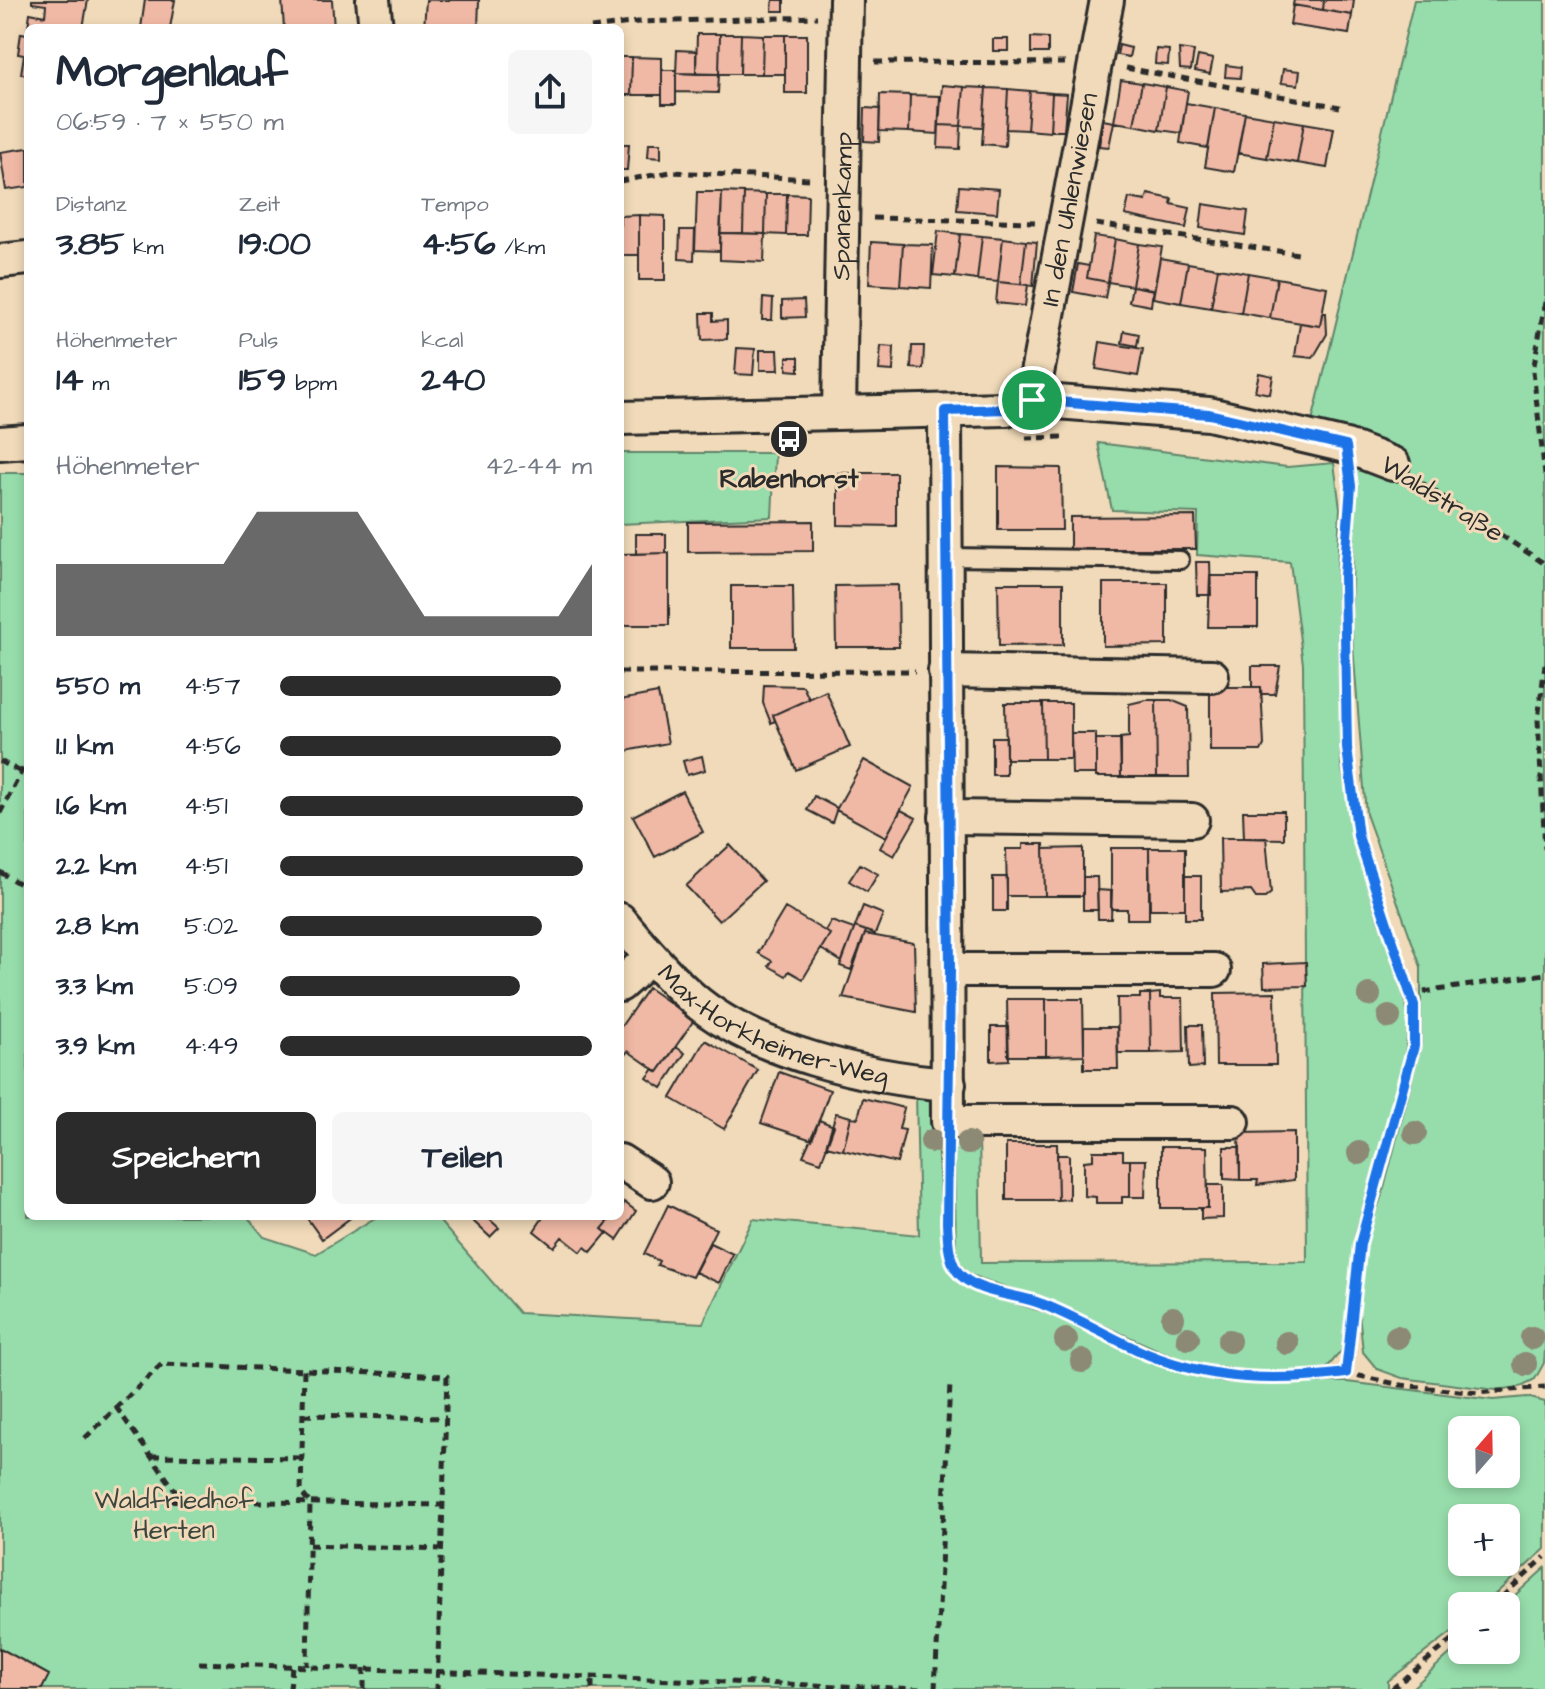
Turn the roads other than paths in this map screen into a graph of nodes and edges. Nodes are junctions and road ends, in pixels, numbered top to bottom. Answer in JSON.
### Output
{"nodes":[{"id":1,"x":373,"y":0,"type":"edge"},
{"id":2,"x":1107,"y":0,"type":"edge"},
{"id":3,"x":846,"y":8,"type":"edge"},
{"id":4,"x":376,"y":24,"type":"edge"},
{"id":5,"x":24,"y":258,"type":"edge"},
{"id":6,"x":0,"y":261,"type":"edge"},
{"id":7,"x":1032,"y":400,"type":"junction"},
{"id":8,"x":945,"y":411,"type":"junction"},
{"id":9,"x":839,"y":412,"type":"junction"},
{"id":10,"x":624,"y":418,"type":"edge"},
{"id":11,"x":24,"y":441,"type":"edge"},
{"id":12,"x":0,"y":443,"type":"edge"},
{"id":13,"x":1393,"y":464,"type":"road end"},
{"id":14,"x":945,"y":557,"type":"junction"},
{"id":15,"x":1180,"y":560,"type":"dead end"},
{"id":16,"x":945,"y":671,"type":"junction"},
{"id":17,"x":1212,"y":676,"type":"dead end"},
{"id":18,"x":946,"y":817,"type":"junction"},
{"id":19,"x":1192,"y":820,"type":"dead end"},
{"id":20,"x":624,"y":925,"type":"edge"},
{"id":21,"x":651,"y":957,"type":"junction"},
{"id":22,"x":950,"y":970,"type":"junction"},
{"id":23,"x":1214,"y":970,"type":"dead end"},
{"id":24,"x":624,"y":981,"type":"edge"},
{"id":25,"x":949,"y":1084,"type":"junction"},
{"id":26,"x":1233,"y":1122,"type":"dead end"},
{"id":27,"x":624,"y":1164,"type":"edge"},
{"id":28,"x":652,"y":1182,"type":"dead end"}],
"edges":[{"from":1,"to":4,"type":"street"},
{"from":2,"to":7,"type":"street","name":"In den Uhlenwiesen"},
{"from":3,"to":9,"type":"street","name":"Spanenkamp"},
{"from":5,"to":6,"type":"street"},
{"from":7,"to":8,"type":"street","name":"Waldstraße"},
{"from":7,"to":13,"type":"street","name":"Waldstraße"},
{"from":8,"to":9,"type":"street","name":"Waldstraße"},
{"from":8,"to":14,"type":"street"},
{"from":9,"to":10,"type":"street","name":"Waldstraße"},
{"from":11,"to":12,"type":"street"},
{"from":14,"to":15,"type":"lane"},
{"from":14,"to":16,"type":"street"},
{"from":16,"to":17,"type":"street"},
{"from":16,"to":18,"type":"street"},
{"from":18,"to":19,"type":"street"},
{"from":18,"to":22,"type":"street"},
{"from":20,"to":21,"type":"street","name":"Max-Horkheimer-Weg"},
{"from":21,"to":24,"type":"street"},
{"from":21,"to":25,"type":"street","name":"Max-Horkheimer-Weg"},
{"from":22,"to":23,"type":"street"},
{"from":22,"to":25,"type":"street"},
{"from":25,"to":26,"type":"street"},
{"from":27,"to":28,"type":"street"}]}
